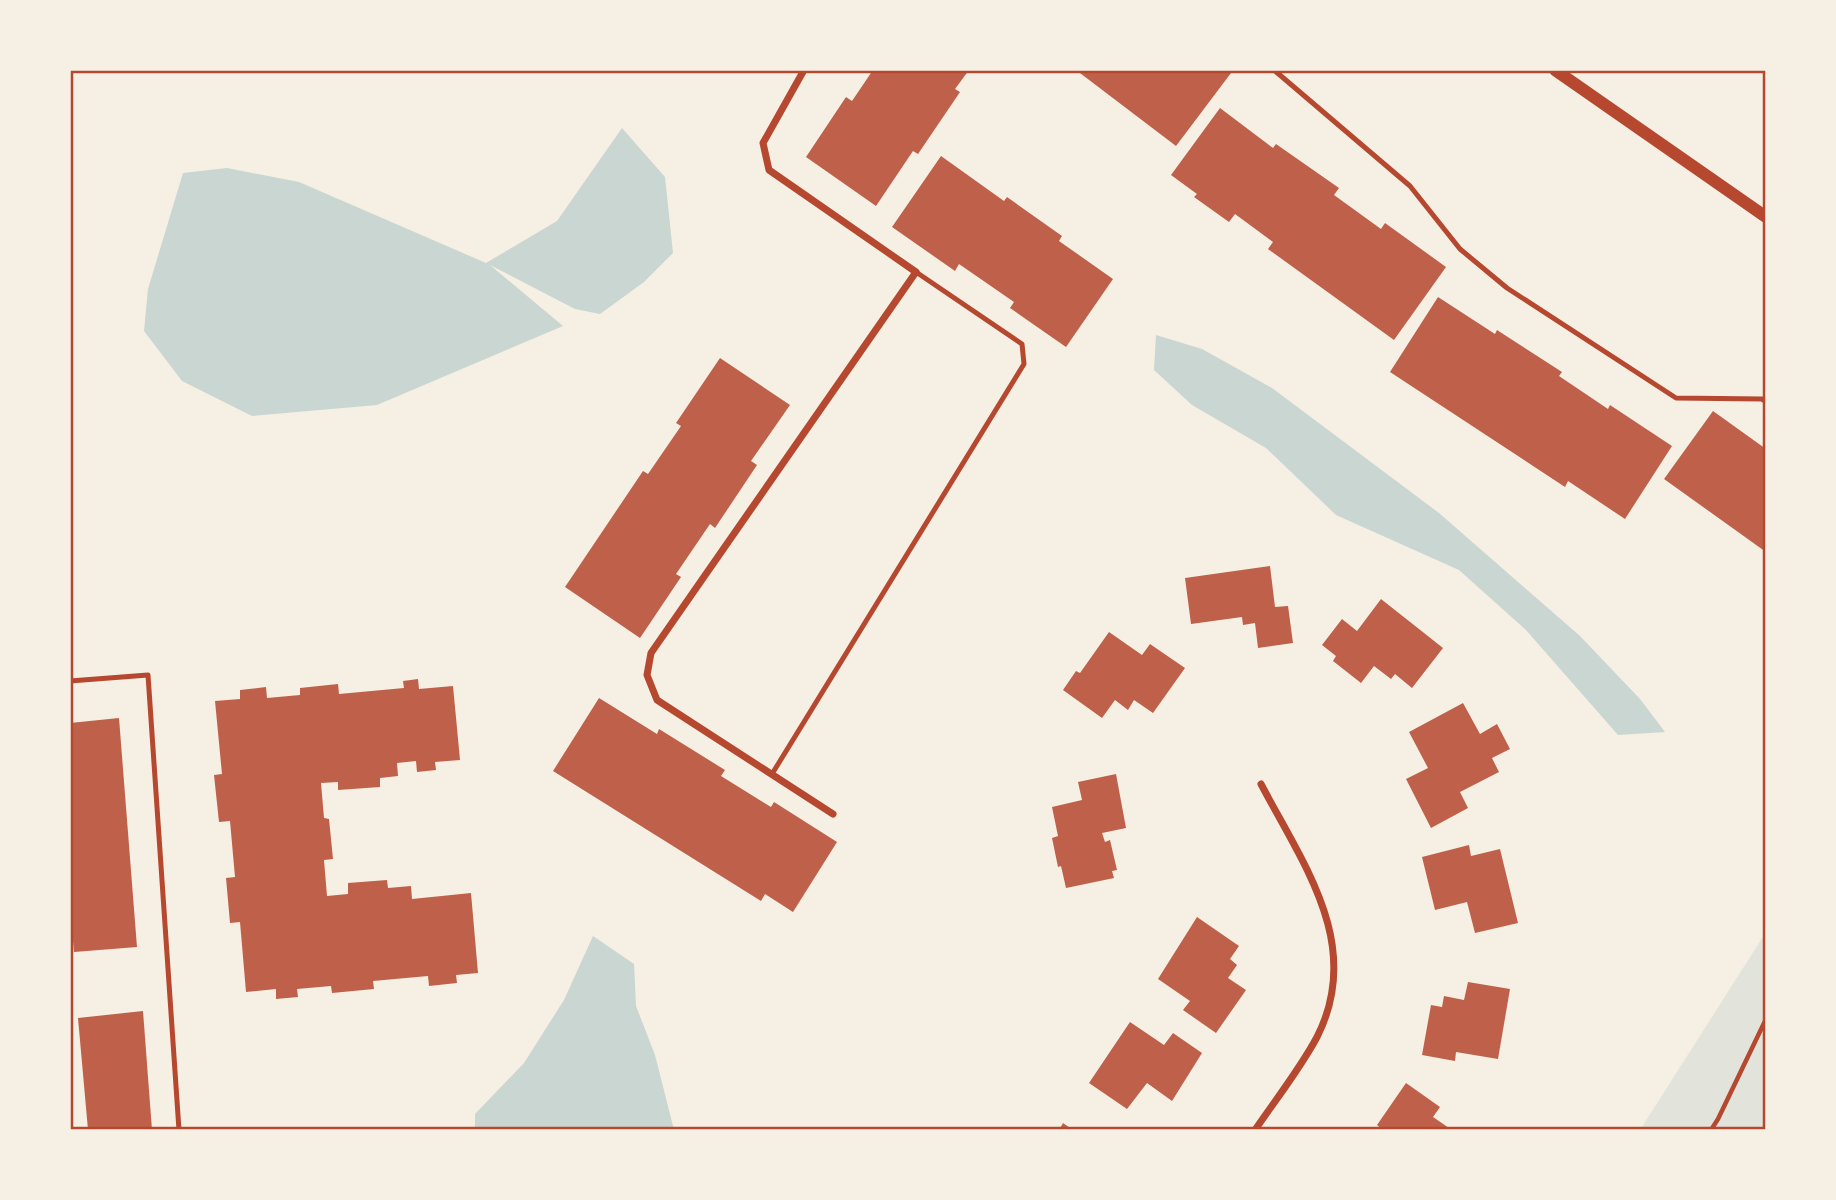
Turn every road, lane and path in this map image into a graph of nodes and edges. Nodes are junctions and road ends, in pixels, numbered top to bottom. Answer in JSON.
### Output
{"nodes":[{"id":1,"x":804,"y":70,"type":"edge"},
{"id":2,"x":1273,"y":70,"type":"edge"},
{"id":3,"x":1555,"y":70,"type":"edge"},
{"id":4,"x":1766,"y":217,"type":"edge"},
{"id":5,"x":916,"y":272,"type":"junction"},
{"id":6,"x":1766,"y":402,"type":"edge"},
{"id":7,"x":70,"y":681,"type":"edge"},
{"id":8,"x":772,"y":775,"type":"junction"},
{"id":9,"x":1261,"y":784,"type":"dead end"},
{"id":10,"x":833,"y":814,"type":"dead end"},
{"id":11,"x":1766,"y":1019,"type":"edge"},
{"id":12,"x":179,"y":1130,"type":"edge"},
{"id":13,"x":1255,"y":1130,"type":"edge"},
{"id":14,"x":1711,"y":1130,"type":"edge"}],
"edges":[{"from":1,"to":5,"type":"street"},
{"from":2,"to":6,"type":"lane"},
{"from":3,"to":4,"type":"street"},
{"from":5,"to":8,"type":"lane"},
{"from":5,"to":8,"type":"street"},
{"from":7,"to":12,"type":"lane"},
{"from":8,"to":10,"type":"street"},
{"from":9,"to":13,"type":"street"},
{"from":11,"to":14,"type":"path"}]}
